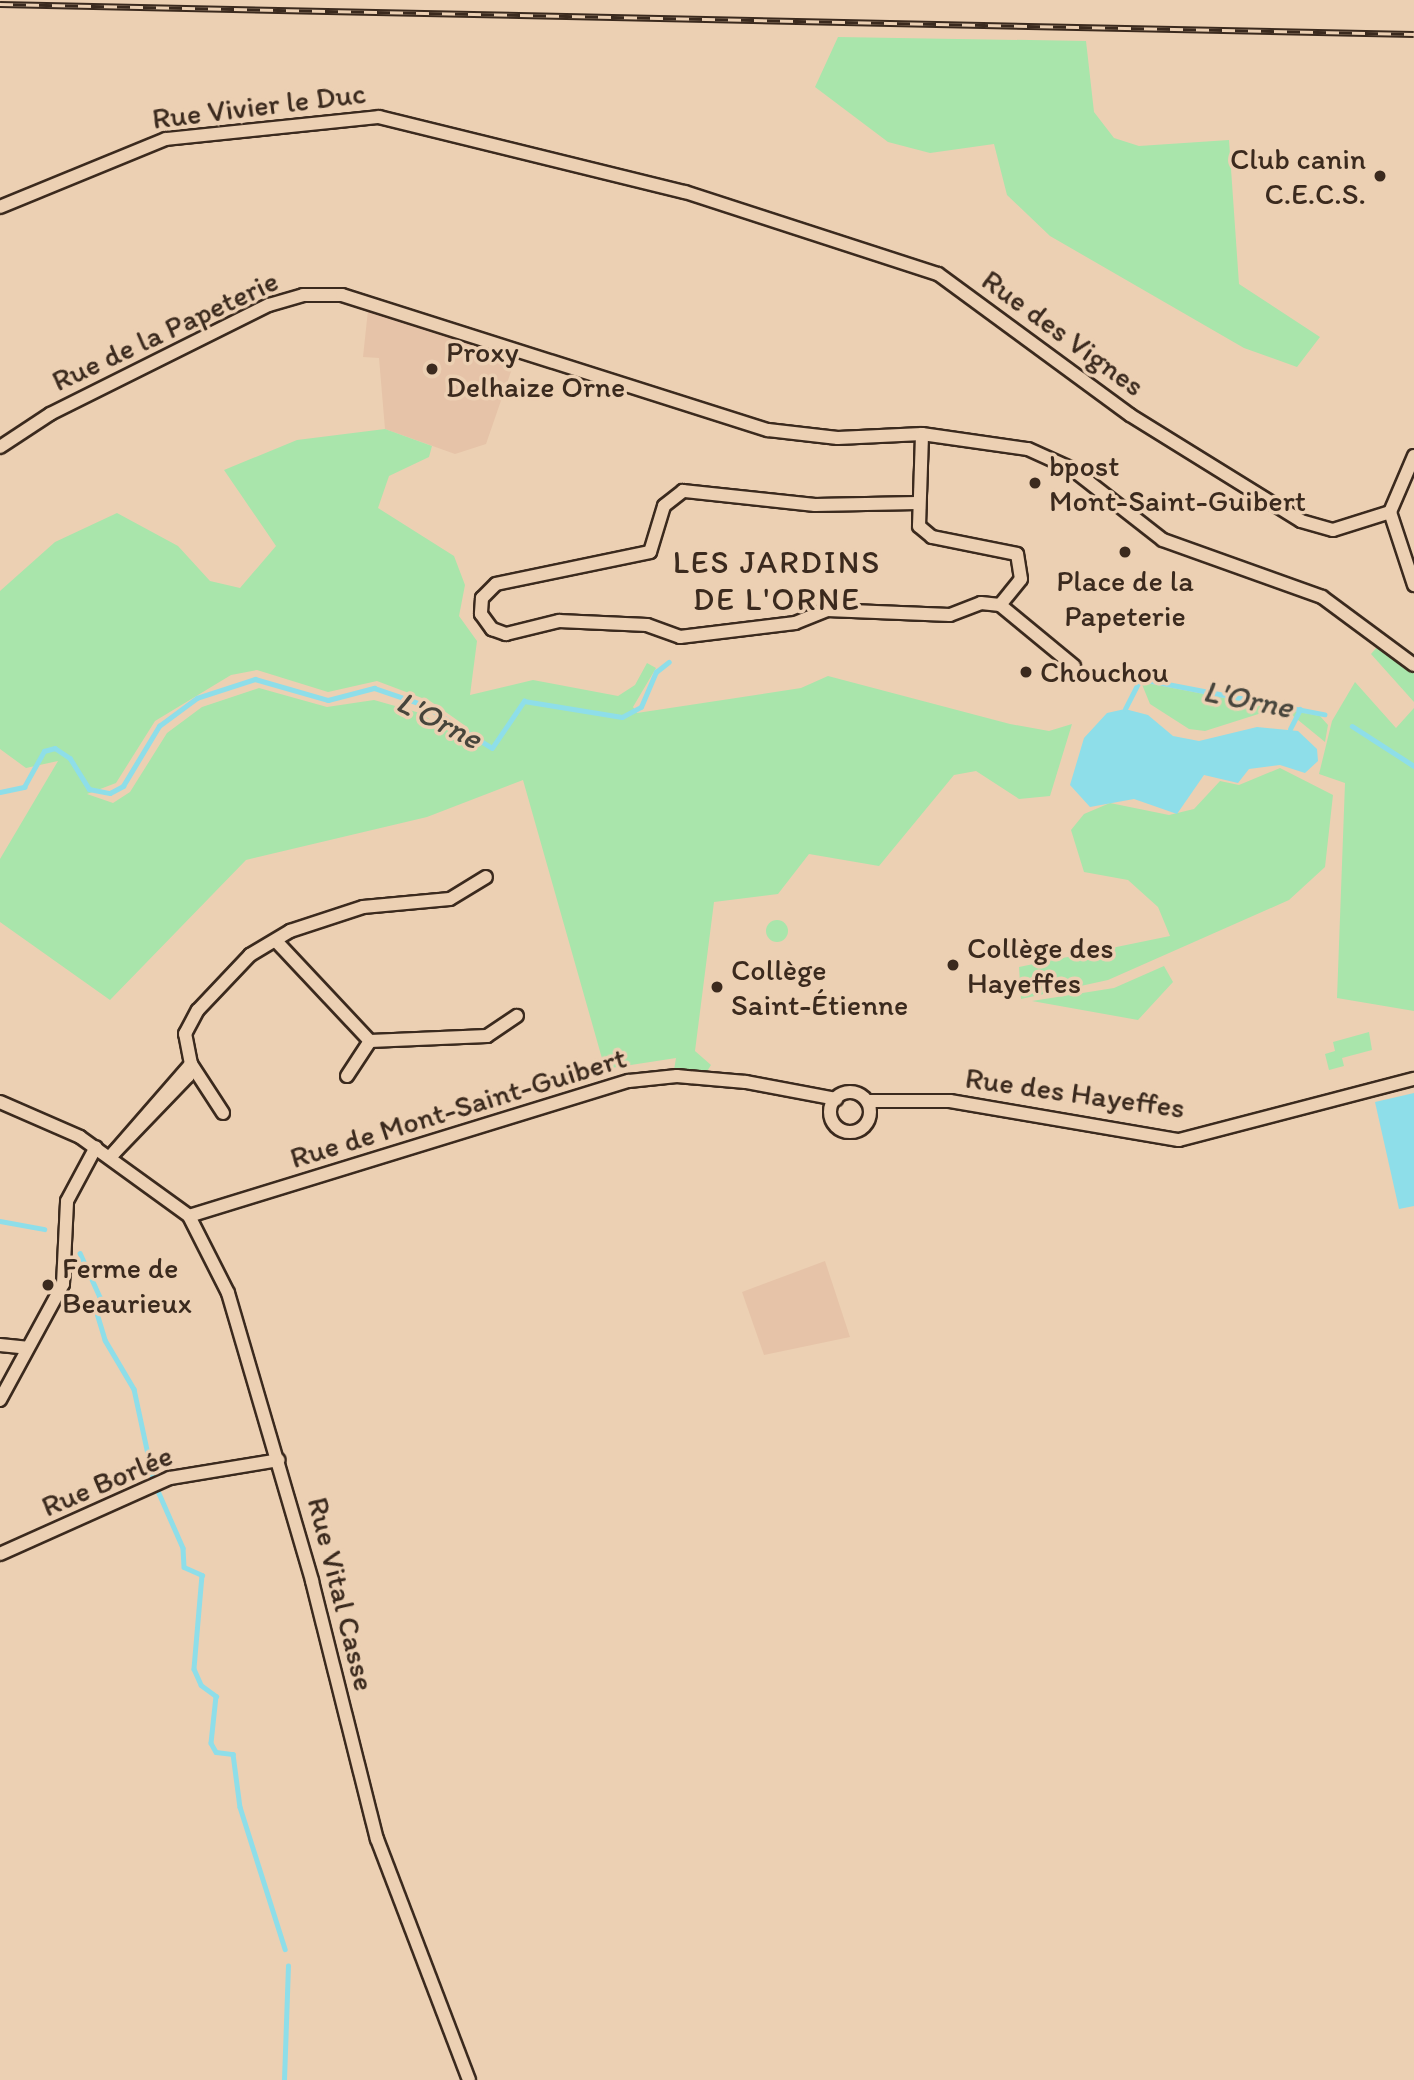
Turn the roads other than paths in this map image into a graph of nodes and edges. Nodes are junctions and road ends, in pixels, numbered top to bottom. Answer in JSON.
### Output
{"nodes":[{"id":1,"x":614,"y":174,"type":"joint"},
{"id":2,"x":0,"y":207,"type":"edge"},
{"id":3,"x":922,"y":434,"type":"junction"},
{"id":4,"x":0,"y":447,"type":"edge"},
{"id":5,"x":1414,"y":456,"type":"edge"},
{"id":6,"x":917,"y":503,"type":"junction"},
{"id":7,"x":1390,"y":512,"type":"junction"},
{"id":8,"x":1414,"y":585,"type":"edge"},
{"id":9,"x":1000,"y":605,"type":"junction"},
{"id":10,"x":1414,"y":665,"type":"edge"},
{"id":11,"x":1074,"y":666,"type":"dead end"},
{"id":12,"x":486,"y":877,"type":"dead end"},
{"id":13,"x":276,"y":941,"type":"junction"},
{"id":14,"x":517,"y":1016,"type":"dead end"},
{"id":15,"x":370,"y":1041,"type":"junction"},
{"id":16,"x":191,"y":1064,"type":"junction"},
{"id":17,"x":347,"y":1076,"type":"dead end"},
{"id":18,"x":1414,"y":1080,"type":"edge"},
{"id":19,"x":807,"y":1092,"type":"junction"},
{"id":20,"x":836,"y":1099,"type":"junction"},
{"id":21,"x":0,"y":1102,"type":"edge"},
{"id":22,"x":869,"y":1107,"type":"junction"},
{"id":23,"x":223,"y":1113,"type":"dead end"},
{"id":24,"x":831,"y":1114,"type":"junction"},
{"id":25,"x":96,"y":1147,"type":"junction"},
{"id":26,"x":111,"y":1156,"type":"junction"},
{"id":27,"x":189,"y":1216,"type":"junction"},
{"id":28,"x":0,"y":1345,"type":"edge"},
{"id":29,"x":27,"y":1348,"type":"junction"},
{"id":30,"x":0,"y":1400,"type":"edge"},
{"id":31,"x":279,"y":1460,"type":"junction"},
{"id":32,"x":0,"y":1554,"type":"edge"},
{"id":33,"x":469,"y":2080,"type":"edge"}],
"edges":[{"from":1,"to":2,"type":"street","name":"Rue Vivier le Duc"},
{"from":1,"to":7,"type":"street","name":"Rue des Vignes"},
{"from":3,"to":4,"type":"street","name":"Rue de la Papeterie"},
{"from":3,"to":6,"type":"street"},
{"from":3,"to":10,"type":"street","name":"Rue de la Papeterie"},
{"from":5,"to":7,"type":"street"},
{"from":6,"to":9,"type":"street"},
{"from":6,"to":9,"type":"street"},
{"from":7,"to":8,"type":"street"},
{"from":9,"to":11,"type":"street"},
{"from":12,"to":13,"type":"street"},
{"from":13,"to":15,"type":"street"},
{"from":13,"to":16,"type":"street"},
{"from":14,"to":15,"type":"street"},
{"from":15,"to":17,"type":"street"},
{"from":16,"to":23,"type":"street"},
{"from":16,"to":26,"type":"street"},
{"from":18,"to":22,"type":"street","name":"Rue des Hayeffes"},
{"from":19,"to":20,"type":"street"},
{"from":19,"to":24,"type":"street"},
{"from":19,"to":27,"type":"street","name":"Rue de Mont-Saint-Guibert"},
{"from":20,"to":22,"type":"street"},
{"from":20,"to":24,"type":"street"},
{"from":21,"to":25,"type":"street","name":"Rue Vital Casse"},
{"from":22,"to":24,"type":"street"},
{"from":25,"to":26,"type":"street","name":"Rue Vital Casse"},
{"from":25,"to":29,"type":"street"},
{"from":26,"to":27,"type":"street","name":"Rue Vital Casse"},
{"from":27,"to":31,"type":"street","name":"Rue Vital Casse"},
{"from":28,"to":29,"type":"street"},
{"from":29,"to":30,"type":"street"},
{"from":31,"to":32,"type":"street","name":"Rue Borlée"},
{"from":31,"to":33,"type":"street","name":"Rue Vital Casse"}]}
